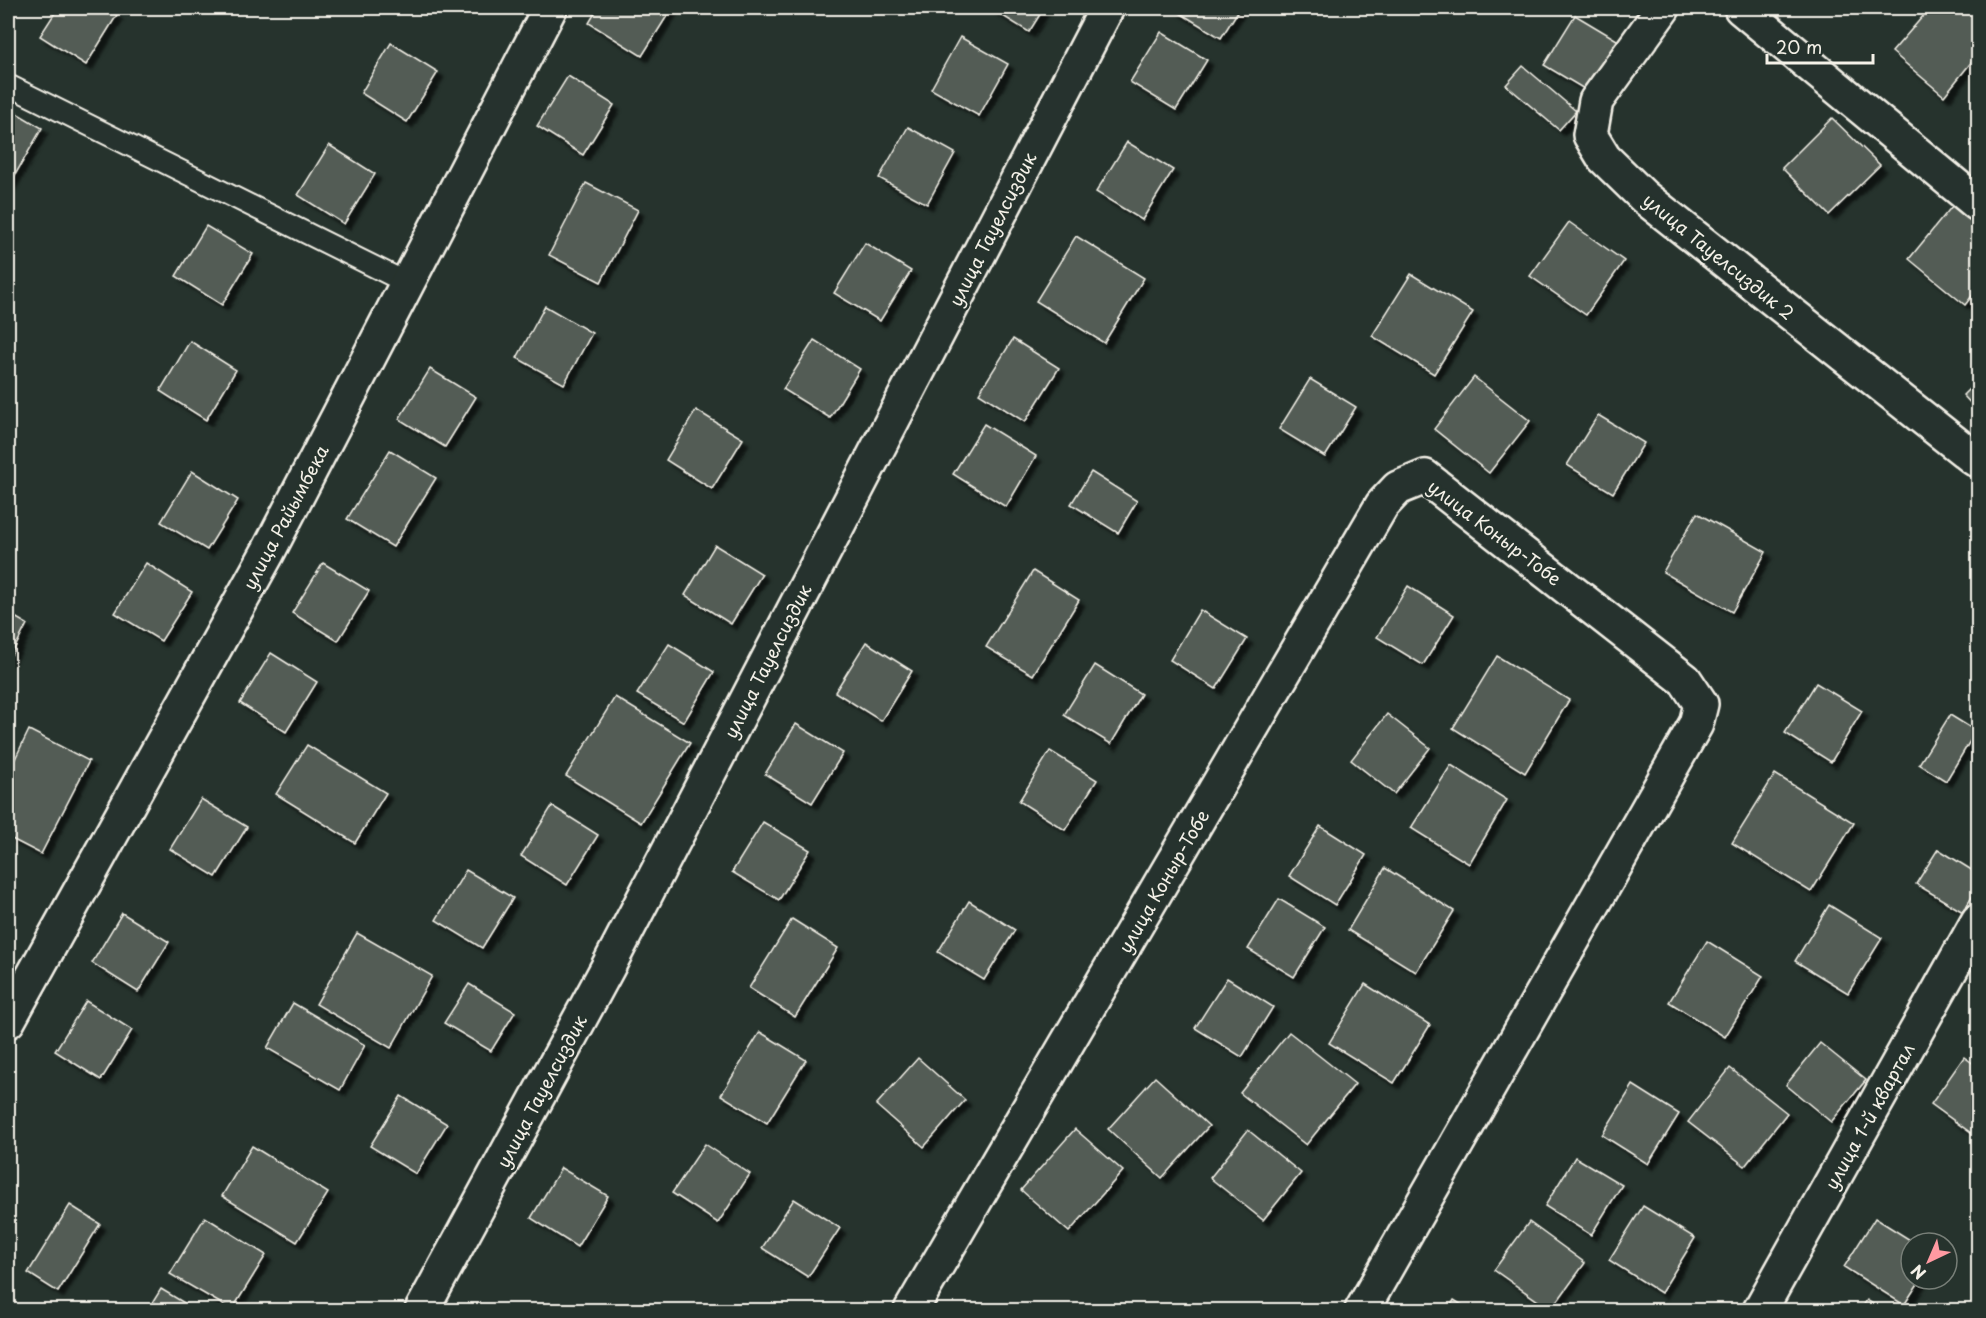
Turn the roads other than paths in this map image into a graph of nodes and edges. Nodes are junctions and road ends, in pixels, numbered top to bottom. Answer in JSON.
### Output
{"nodes":[{"id":1,"x":550,"y":8,"type":"edge"},
{"id":2,"x":1107,"y":8,"type":"edge"},
{"id":3,"x":1663,"y":8,"type":"edge"},
{"id":4,"x":1741,"y":8,"type":"edge"},
{"id":5,"x":8,"y":85,"type":"edge"},
{"id":6,"x":1978,"y":204,"type":"edge"},
{"id":7,"x":407,"y":284,"type":"junction"},
{"id":8,"x":1975,"y":459,"type":"dead end"},
{"id":9,"x":1978,"y":921,"type":"edge"},
{"id":10,"x":8,"y":1021,"type":"edge"},
{"id":11,"x":422,"y":1311,"type":"edge"},
{"id":12,"x":911,"y":1311,"type":"edge"},
{"id":13,"x":1362,"y":1311,"type":"edge"},
{"id":14,"x":1760,"y":1311,"type":"edge"}],
"edges":[{"from":1,"to":7,"type":"street","name":"улица Райымбека"},
{"from":2,"to":11,"type":"street","name":"улица Тауелсиздик"},
{"from":3,"to":8,"type":"street","name":"улица Тауелсиздик 2"},
{"from":4,"to":6,"type":"street"},
{"from":5,"to":7,"type":"lane"},
{"from":7,"to":10,"type":"street","name":"улица Райымбека"},
{"from":9,"to":14,"type":"street","name":"улица 1-й квартал"},
{"from":12,"to":13,"type":"street","name":"улица Коныр-Тобе"}]}
